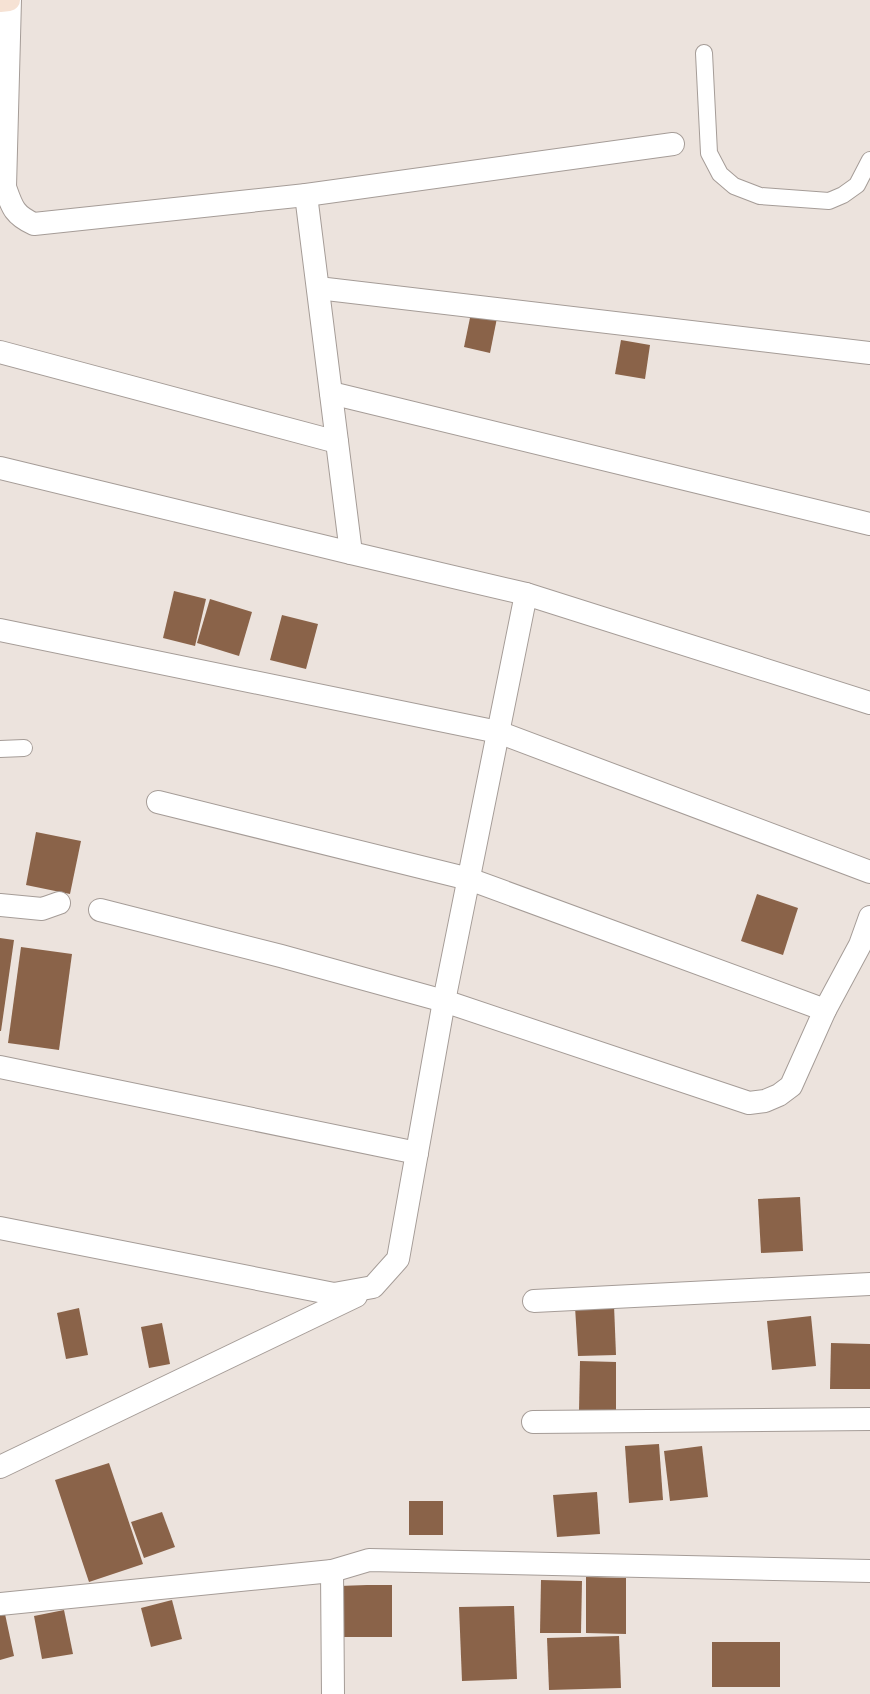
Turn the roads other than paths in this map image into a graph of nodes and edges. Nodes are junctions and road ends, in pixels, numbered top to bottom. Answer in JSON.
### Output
{"nodes":[{"id":1,"x":9,"y":0,"type":"edge"},
{"id":2,"x":0,"y":1,"type":"edge"},
{"id":3,"x":704,"y":53,"type":"dead end"},
{"id":4,"x":673,"y":144,"type":"dead end"},
{"id":5,"x":870,"y":160,"type":"edge"},
{"id":6,"x":306,"y":195,"type":"junction"},
{"id":7,"x":318,"y":288,"type":"junction"},
{"id":8,"x":0,"y":352,"type":"edge"},
{"id":9,"x":870,"y":354,"type":"edge"},
{"id":10,"x":331,"y":393,"type":"junction"},
{"id":11,"x":337,"y":442,"type":"junction"},
{"id":12,"x":0,"y":468,"type":"edge"},
{"id":13,"x":870,"y":524,"type":"edge"},
{"id":14,"x":351,"y":553,"type":"junction"},
{"id":15,"x":526,"y":594,"type":"junction"},
{"id":16,"x":0,"y":630,"type":"edge"},
{"id":17,"x":870,"y":703,"type":"edge"},
{"id":18,"x":498,"y":732,"type":"junction"},
{"id":19,"x":24,"y":748,"type":"dead end"},
{"id":20,"x":0,"y":749,"type":"edge"},
{"id":21,"x":158,"y":802,"type":"dead end"},
{"id":22,"x":870,"y":872,"type":"edge"},
{"id":23,"x":469,"y":879,"type":"junction"},
{"id":24,"x":59,"y":903,"type":"dead end"},
{"id":25,"x":0,"y":905,"type":"edge"},
{"id":26,"x":100,"y":910,"type":"dead end"},
{"id":27,"x":870,"y":917,"type":"edge"},
{"id":28,"x":865,"y":947,"type":"edge"},
{"id":29,"x":444,"y":1001,"type":"junction"},
{"id":30,"x":825,"y":1010,"type":"junction"},
{"id":31,"x":0,"y":1067,"type":"edge"},
{"id":32,"x":417,"y":1152,"type":"junction"},
{"id":33,"x":0,"y":1228,"type":"edge"},
{"id":34,"x":870,"y":1284,"type":"edge"},
{"id":35,"x":373,"y":1288,"type":"junction"},
{"id":36,"x":534,"y":1301,"type":"dead end"},
{"id":37,"x":870,"y":1419,"type":"edge"},
{"id":38,"x":533,"y":1422,"type":"dead end"},
{"id":39,"x":0,"y":1467,"type":"edge"},
{"id":40,"x":332,"y":1571,"type":"junction"},
{"id":41,"x":870,"y":1572,"type":"edge"},
{"id":42,"x":0,"y":1604,"type":"edge"},
{"id":43,"x":333,"y":1694,"type":"edge"}],
"edges":[{"from":1,"to":2,"type":"street"},
{"from":1,"to":6,"type":"street"},
{"from":3,"to":5,"type":"lane"},
{"from":4,"to":6,"type":"street"},
{"from":6,"to":7,"type":"street"},
{"from":7,"to":9,"type":"street"},
{"from":7,"to":10,"type":"street"},
{"from":8,"to":11,"type":"street"},
{"from":10,"to":11,"type":"street"},
{"from":10,"to":13,"type":"street"},
{"from":11,"to":14,"type":"street"},
{"from":12,"to":14,"type":"street"},
{"from":14,"to":15,"type":"street"},
{"from":15,"to":17,"type":"street"},
{"from":15,"to":18,"type":"street"},
{"from":16,"to":18,"type":"street"},
{"from":18,"to":22,"type":"street"},
{"from":18,"to":23,"type":"street"},
{"from":19,"to":20,"type":"lane"},
{"from":21,"to":23,"type":"street"},
{"from":23,"to":29,"type":"street"},
{"from":23,"to":30,"type":"street"},
{"from":24,"to":25,"type":"street"},
{"from":26,"to":29,"type":"street"},
{"from":27,"to":28,"type":"street"},
{"from":28,"to":30,"type":"street"},
{"from":29,"to":30,"type":"street"},
{"from":29,"to":32,"type":"street"},
{"from":31,"to":32,"type":"street"},
{"from":32,"to":35,"type":"street"},
{"from":33,"to":35,"type":"street"},
{"from":34,"to":36,"type":"street"},
{"from":35,"to":39,"type":"street"},
{"from":37,"to":38,"type":"street"},
{"from":40,"to":41,"type":"street"},
{"from":40,"to":42,"type":"street"},
{"from":40,"to":43,"type":"street"}]}
